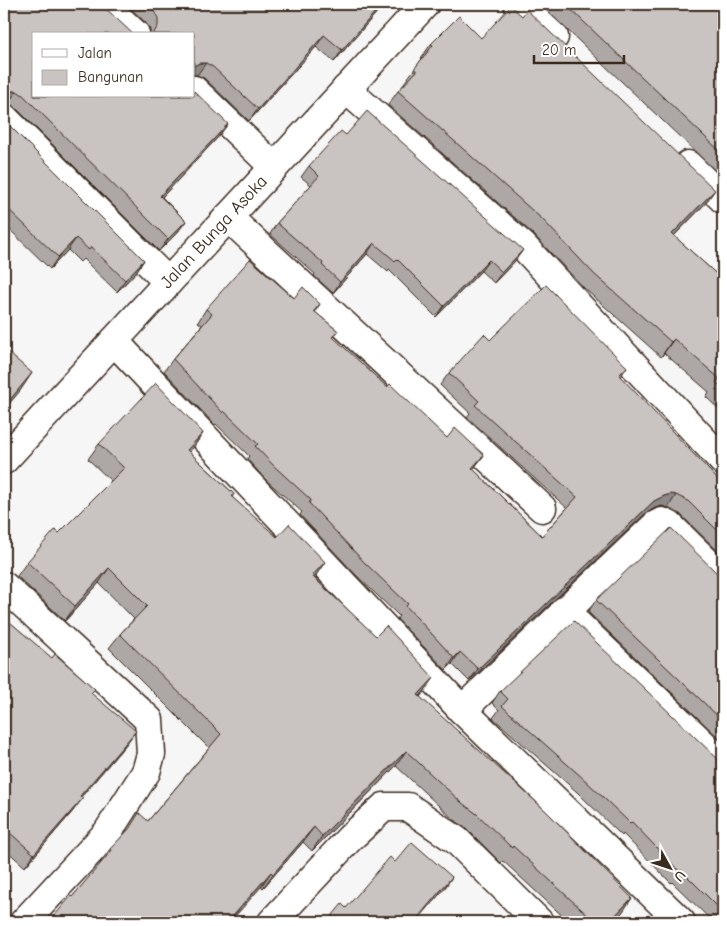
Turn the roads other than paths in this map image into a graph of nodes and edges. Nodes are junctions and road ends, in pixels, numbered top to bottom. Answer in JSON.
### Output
{"nodes":[{"id":1,"x":103,"y":4,"type":"edge"},
{"id":2,"x":425,"y":4,"type":"edge"},
{"id":3,"x":518,"y":4,"type":"edge"},
{"id":4,"x":133,"y":32,"type":"edge"},
{"id":5,"x":575,"y":58,"type":"edge"},
{"id":6,"x":346,"y":89,"type":"junction"},
{"id":7,"x":195,"y":91,"type":"edge"},
{"id":8,"x":4,"y":118,"type":"edge"},
{"id":9,"x":667,"y":145,"type":"edge"},
{"id":10,"x":274,"y":166,"type":"junction"},
{"id":11,"x":723,"y":199,"type":"edge"},
{"id":12,"x":228,"y":217,"type":"junction"},
{"id":13,"x":168,"y":282,"type":"junction"},
{"id":14,"x":114,"y":341,"type":"junction"},
{"id":15,"x":4,"y":460,"type":"edge"},
{"id":16,"x":723,"y":461,"type":"edge"},
{"id":17,"x":542,"y":508,"type":"dead end"},
{"id":18,"x":723,"y":578,"type":"edge"},
{"id":19,"x":4,"y":586,"type":"edge"},
{"id":20,"x":564,"y":611,"type":"junction"},
{"id":21,"x":462,"y":710,"type":"junction"},
{"id":22,"x":723,"y":763,"type":"edge"},
{"id":23,"x":24,"y":922,"type":"edge"},
{"id":24,"x":272,"y":922,"type":"edge"},
{"id":25,"x":540,"y":922,"type":"edge"},
{"id":26,"x":681,"y":922,"type":"edge"}],
"edges":[{"from":1,"to":4,"type":"street"},
{"from":2,"to":6,"type":"street","name":"Jalan Bunga Asoka"},
{"from":3,"to":5,"type":"street"},
{"from":6,"to":10,"type":"street","name":"Jalan Bunga Asoka"},
{"from":6,"to":16,"type":"street"},
{"from":7,"to":10,"type":"street"},
{"from":8,"to":13,"type":"street"},
{"from":9,"to":11,"type":"street"},
{"from":10,"to":12,"type":"street","name":"Jalan Bunga Asoka"},
{"from":12,"to":13,"type":"street","name":"Jalan Bunga Asoka"},
{"from":12,"to":17,"type":"street"},
{"from":13,"to":14,"type":"street","name":"Jalan Bunga Asoka"},
{"from":14,"to":15,"type":"street","name":"Jalan Bunga Asoka"},
{"from":14,"to":21,"type":"street"},
{"from":18,"to":20,"type":"street"},
{"from":19,"to":23,"type":"street"},
{"from":20,"to":21,"type":"street"},
{"from":20,"to":22,"type":"street"},
{"from":21,"to":26,"type":"street"},
{"from":24,"to":25,"type":"street"}]}
